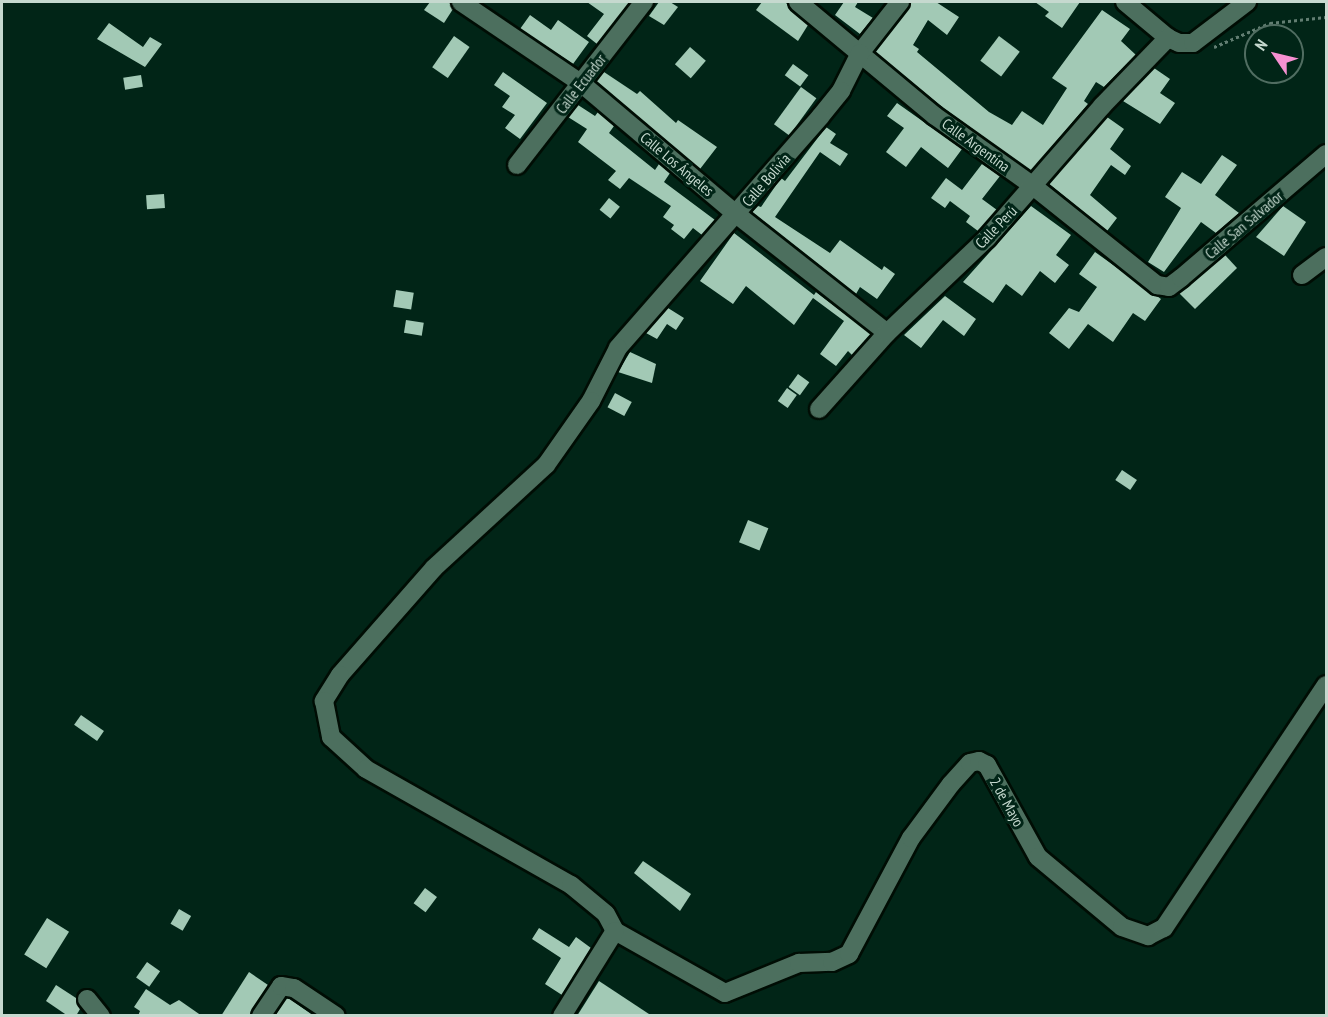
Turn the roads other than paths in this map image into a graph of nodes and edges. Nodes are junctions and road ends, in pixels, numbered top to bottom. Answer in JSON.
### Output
{"nodes":[{"id":1,"x":461,"y":2,"type":"edge"},
{"id":2,"x":645,"y":2,"type":"edge"},
{"id":3,"x":798,"y":2,"type":"edge"},
{"id":4,"x":900,"y":2,"type":"edge"},
{"id":5,"x":1125,"y":2,"type":"edge"},
{"id":6,"x":1247,"y":2,"type":"edge"},
{"id":7,"x":1168,"y":38,"type":"junction"},
{"id":8,"x":860,"y":53,"type":"junction"},
{"id":9,"x":582,"y":84,"type":"junction"},
{"id":10,"x":1326,"y":154,"type":"edge"},
{"id":11,"x":517,"y":165,"type":"dead end"},
{"id":12,"x":1033,"y":186,"type":"junction"},
{"id":13,"x":736,"y":214,"type":"junction"},
{"id":14,"x":1326,"y":257,"type":"edge"},
{"id":15,"x":1302,"y":275,"type":"dead end"},
{"id":16,"x":1157,"y":285,"type":"joint"},
{"id":17,"x":887,"y":333,"type":"junction"},
{"id":18,"x":819,"y":409,"type":"dead end"},
{"id":19,"x":1326,"y":685,"type":"edge"},
{"id":20,"x":615,"y":931,"type":"junction"},
{"id":21,"x":87,"y":999,"type":"dead end"},
{"id":22,"x":101,"y":1016,"type":"edge"},
{"id":23,"x":261,"y":1016,"type":"edge"},
{"id":24,"x":336,"y":1016,"type":"edge"},
{"id":25,"x":562,"y":1016,"type":"edge"}],
"edges":[{"from":1,"to":9,"type":"street","name":"Calle Los Ángeles"},
{"from":2,"to":9,"type":"street","name":"Calle Ecuador"},
{"from":3,"to":8,"type":"street","name":"Calle Argentina"},
{"from":4,"to":8,"type":"street","name":"Calle Bolivia"},
{"from":5,"to":7,"type":"street"},
{"from":6,"to":7,"type":"street"},
{"from":7,"to":12,"type":"street","name":"Calle Perú"},
{"from":8,"to":12,"type":"street","name":"Calle Argentina"},
{"from":8,"to":13,"type":"street","name":"Calle Bolivia"},
{"from":9,"to":11,"type":"street","name":"Calle Ecuador"},
{"from":9,"to":13,"type":"street","name":"Calle Los Ángeles"},
{"from":10,"to":16,"type":"street","name":"Calle San Salvador"},
{"from":12,"to":16,"type":"street","name":"Calle Argentina"},
{"from":12,"to":17,"type":"street","name":"Calle Perú"},
{"from":13,"to":17,"type":"street","name":"Calle Los Ángeles"},
{"from":13,"to":20,"type":"street","name":"Calle Bolivia"},
{"from":14,"to":15,"type":"street"},
{"from":17,"to":18,"type":"street","name":"Calle Perú"},
{"from":19,"to":20,"type":"street","name":"2 de Mayo"},
{"from":20,"to":25,"type":"street"},
{"from":21,"to":22,"type":"street"},
{"from":23,"to":24,"type":"street"}]}
